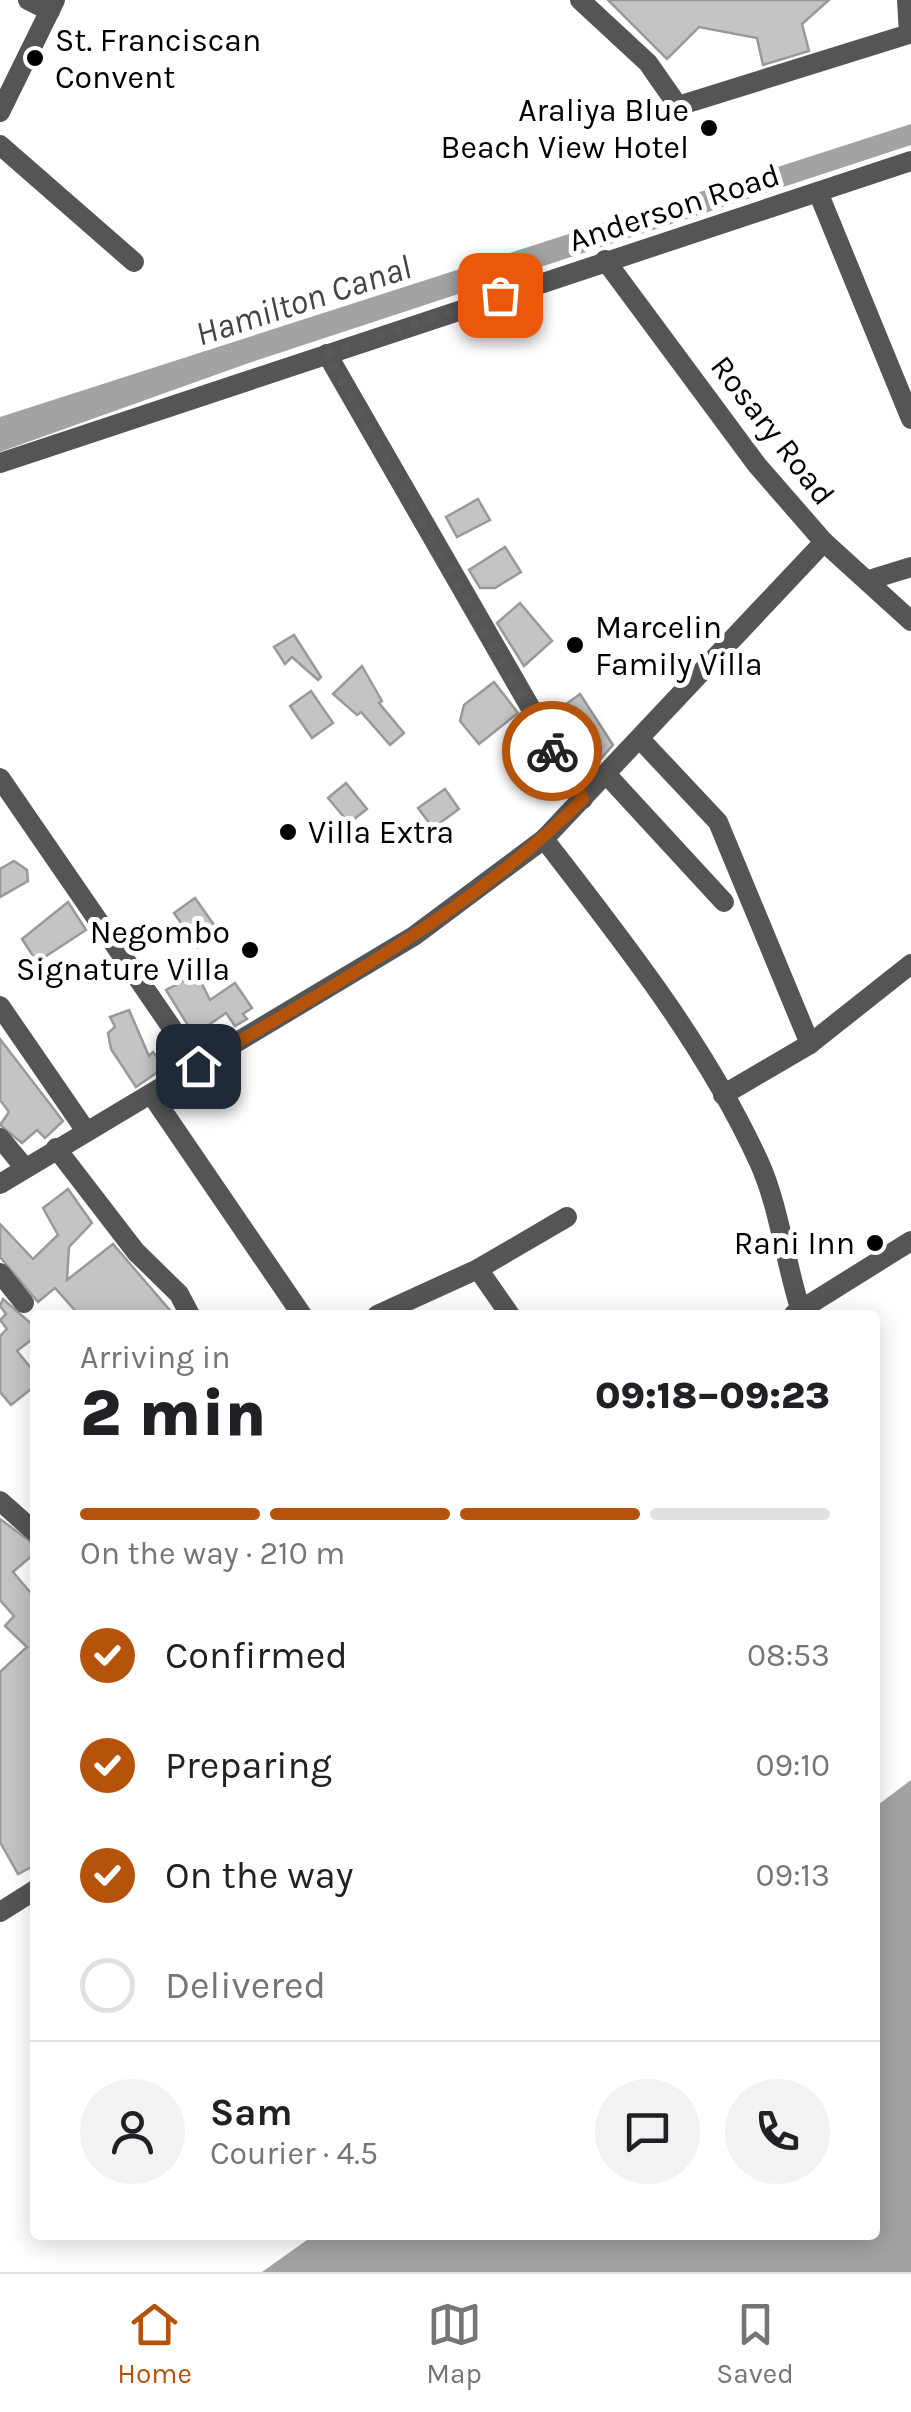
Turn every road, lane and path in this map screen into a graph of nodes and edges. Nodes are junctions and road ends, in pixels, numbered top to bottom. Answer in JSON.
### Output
{"nodes":[{"id":1,"x":28,"y":0,"type":"edge"},
{"id":2,"x":580,"y":0,"type":"edge"},
{"id":3,"x":907,"y":0,"type":"edge"},
{"id":4,"x":52,"y":6,"type":"edge"},
{"id":5,"x":2,"y":104,"type":"edge"},
{"id":6,"x":0,"y":144,"type":"edge"},
{"id":7,"x":911,"y":161,"type":"edge"},
{"id":8,"x":818,"y":192,"type":"junction"},
{"id":9,"x":605,"y":260,"type":"junction"},
{"id":10,"x":134,"y":262,"type":"dead end"},
{"id":11,"x":326,"y":354,"type":"junction"},
{"id":12,"x":911,"y":418,"type":"edge"},
{"id":13,"x":0,"y":463,"type":"edge"},
{"id":14,"x":824,"y":542,"type":"junction"},
{"id":15,"x":911,"y":567,"type":"edge"},
{"id":16,"x":869,"y":580,"type":"junction"},
{"id":17,"x":911,"y":620,"type":"edge"},
{"id":18,"x":640,"y":739,"type":"junction"},
{"id":19,"x":607,"y":775,"type":"junction"},
{"id":20,"x":0,"y":778,"type":"edge"},
{"id":21,"x":583,"y":799,"type":"junction"},
{"id":22,"x":544,"y":839,"type":"junction"},
{"id":23,"x":724,"y":902,"type":"dead end"},
{"id":24,"x":911,"y":964,"type":"edge"},
{"id":25,"x":0,"y":1006,"type":"edge"},
{"id":26,"x":810,"y":1044,"type":"junction"},
{"id":27,"x":198,"y":1066,"type":"junction"},
{"id":28,"x":151,"y":1094,"type":"junction"},
{"id":29,"x":723,"y":1095,"type":"junction"},
{"id":30,"x":86,"y":1131,"type":"junction"},
{"id":31,"x":0,"y":1138,"type":"edge"},
{"id":32,"x":56,"y":1148,"type":"junction"},
{"id":33,"x":25,"y":1168,"type":"junction"},
{"id":34,"x":0,"y":1184,"type":"edge"},
{"id":35,"x":567,"y":1216,"type":"dead end"},
{"id":36,"x":911,"y":1241,"type":"edge"},
{"id":37,"x":478,"y":1269,"type":"junction"},
{"id":38,"x":0,"y":1273,"type":"edge"},
{"id":39,"x":24,"y":1303,"type":"dead end"},
{"id":40,"x":188,"y":1310,"type":"edge"},
{"id":41,"x":299,"y":1310,"type":"edge"},
{"id":42,"x":388,"y":1310,"type":"edge"},
{"id":43,"x":507,"y":1310,"type":"edge"},
{"id":44,"x":796,"y":1310,"type":"edge"},
{"id":45,"x":799,"y":1310,"type":"edge"},
{"id":46,"x":0,"y":1501,"type":"edge"},
{"id":47,"x":30,"y":1528,"type":"edge"},
{"id":48,"x":30,"y":1892,"type":"edge"},
{"id":49,"x":2,"y":1906,"type":"edge"}],
"edges":[{"from":1,"to":4,"type":"street"},
{"from":2,"to":3,"type":"street"},
{"from":4,"to":5,"type":"street"},
{"from":6,"to":10,"type":"street"},
{"from":7,"to":8,"type":"street","name":"Anderson Road"},
{"from":8,"to":9,"type":"street","name":"Anderson Road"},
{"from":8,"to":12,"type":"street"},
{"from":9,"to":11,"type":"street","name":"Anderson Road"},
{"from":9,"to":14,"type":"street","name":"Rosary Road"},
{"from":11,"to":13,"type":"street","name":"Anderson Road"},
{"from":11,"to":21,"type":"street"},
{"from":14,"to":16,"type":"street","name":"Rosary Road"},
{"from":14,"to":18,"type":"street"},
{"from":15,"to":16,"type":"street"},
{"from":16,"to":17,"type":"street","name":"Rosary Road"},
{"from":18,"to":19,"type":"street"},
{"from":18,"to":26,"type":"street"},
{"from":19,"to":21,"type":"street"},
{"from":19,"to":23,"type":"street"},
{"from":20,"to":27,"type":"street"},
{"from":21,"to":22,"type":"street"},
{"from":22,"to":27,"type":"street"},
{"from":22,"to":29,"type":"street"},
{"from":24,"to":26,"type":"street"},
{"from":25,"to":30,"type":"street"},
{"from":26,"to":29,"type":"street"},
{"from":27,"to":28,"type":"street"},
{"from":28,"to":30,"type":"street"},
{"from":28,"to":41,"type":"street"},
{"from":29,"to":44,"type":"street"},
{"from":30,"to":32,"type":"street"},
{"from":31,"to":33,"type":"street"},
{"from":32,"to":33,"type":"street"},
{"from":32,"to":40,"type":"street"},
{"from":33,"to":34,"type":"street"},
{"from":35,"to":37,"type":"street"},
{"from":36,"to":45,"type":"street"},
{"from":37,"to":42,"type":"street"},
{"from":37,"to":43,"type":"street"},
{"from":38,"to":39,"type":"street"},
{"from":46,"to":47,"type":"street"},
{"from":48,"to":49,"type":"street"}]}
